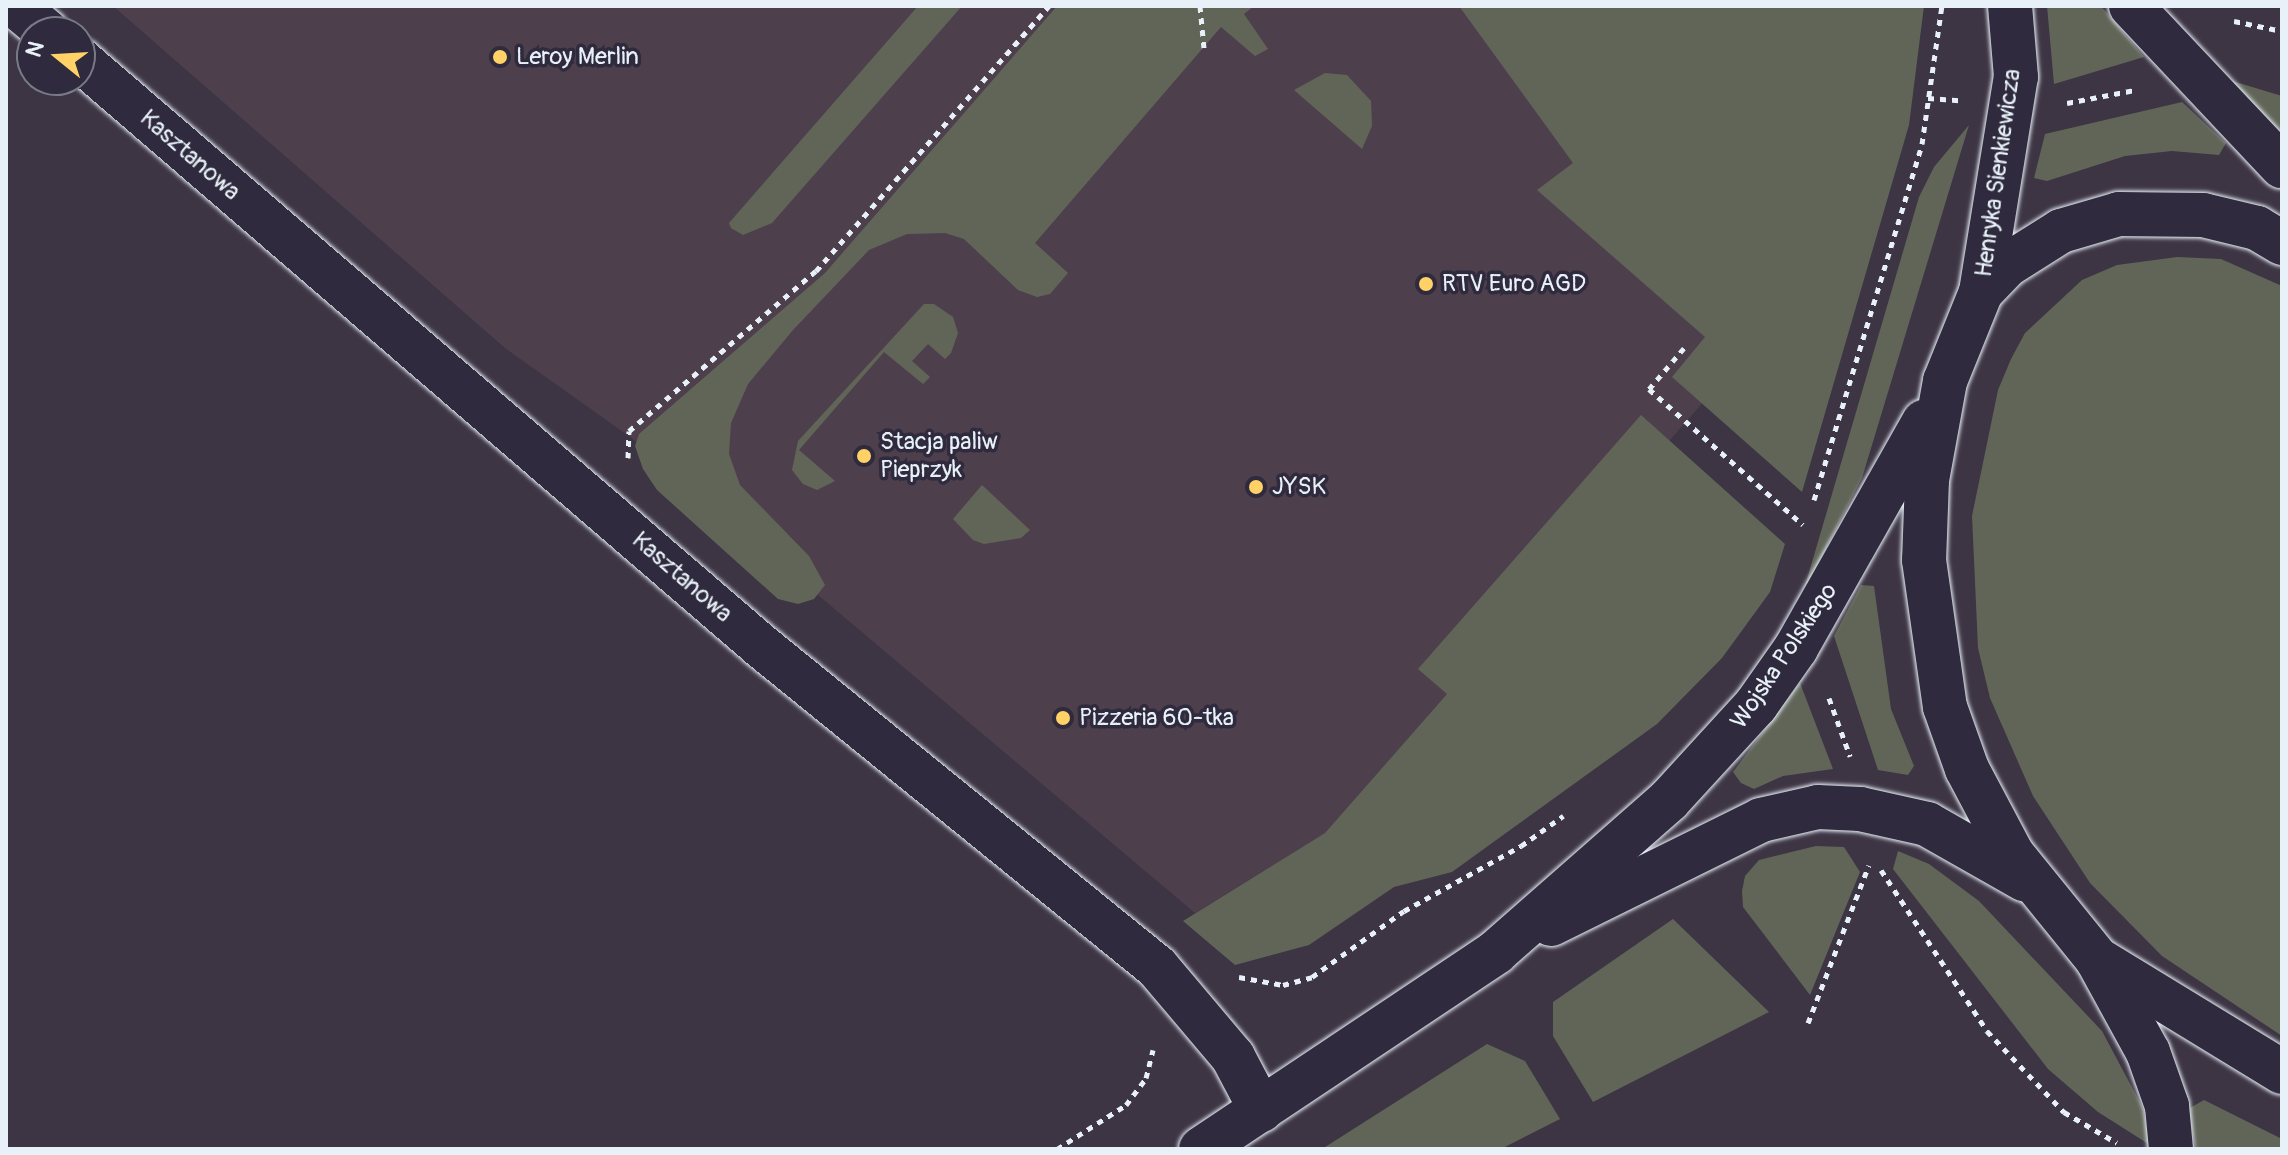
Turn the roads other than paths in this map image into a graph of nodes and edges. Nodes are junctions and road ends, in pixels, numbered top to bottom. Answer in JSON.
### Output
{"nodes":[{"id":1,"x":2010,"y":6,"type":"edge"},
{"id":2,"x":2131,"y":6,"type":"edge"},
{"id":3,"x":96,"y":74,"type":"edge"},
{"id":4,"x":2282,"y":166,"type":"edge"},
{"id":5,"x":2282,"y":243,"type":"edge"},
{"id":6,"x":1981,"y":292,"type":"junction"},
{"id":7,"x":1945,"y":381,"type":"junction"},
{"id":8,"x":2033,"y":885,"type":"junction"},
{"id":9,"x":1496,"y":952,"type":"junction"},
{"id":10,"x":2097,"y":959,"type":"junction"},
{"id":11,"x":2282,"y":1072,"type":"edge"},
{"id":12,"x":1261,"y":1110,"type":"junction"},
{"id":13,"x":1201,"y":1149,"type":"edge"},
{"id":14,"x":2171,"y":1149,"type":"edge"}],
"edges":[{"from":1,"to":6,"type":"main road","name":"Henryka Sienkiewicza"},
{"from":2,"to":4,"type":"main road"},
{"from":3,"to":12,"type":"main road","name":"Kasztanowa"},
{"from":5,"to":6,"type":"main road"},
{"from":6,"to":7,"type":"main road"},
{"from":7,"to":8,"type":"main road"},
{"from":7,"to":9,"type":"main road","name":"Wojska Polskiego"},
{"from":8,"to":9,"type":"main road","name":"Wojska Polskiego"},
{"from":8,"to":10,"type":"main road"},
{"from":9,"to":12,"type":"main road","name":"Wojska Polskiego"},
{"from":10,"to":11,"type":"main road"},
{"from":10,"to":14,"type":"main road"},
{"from":12,"to":13,"type":"main road","name":"Wojska Polskiego"}]}
